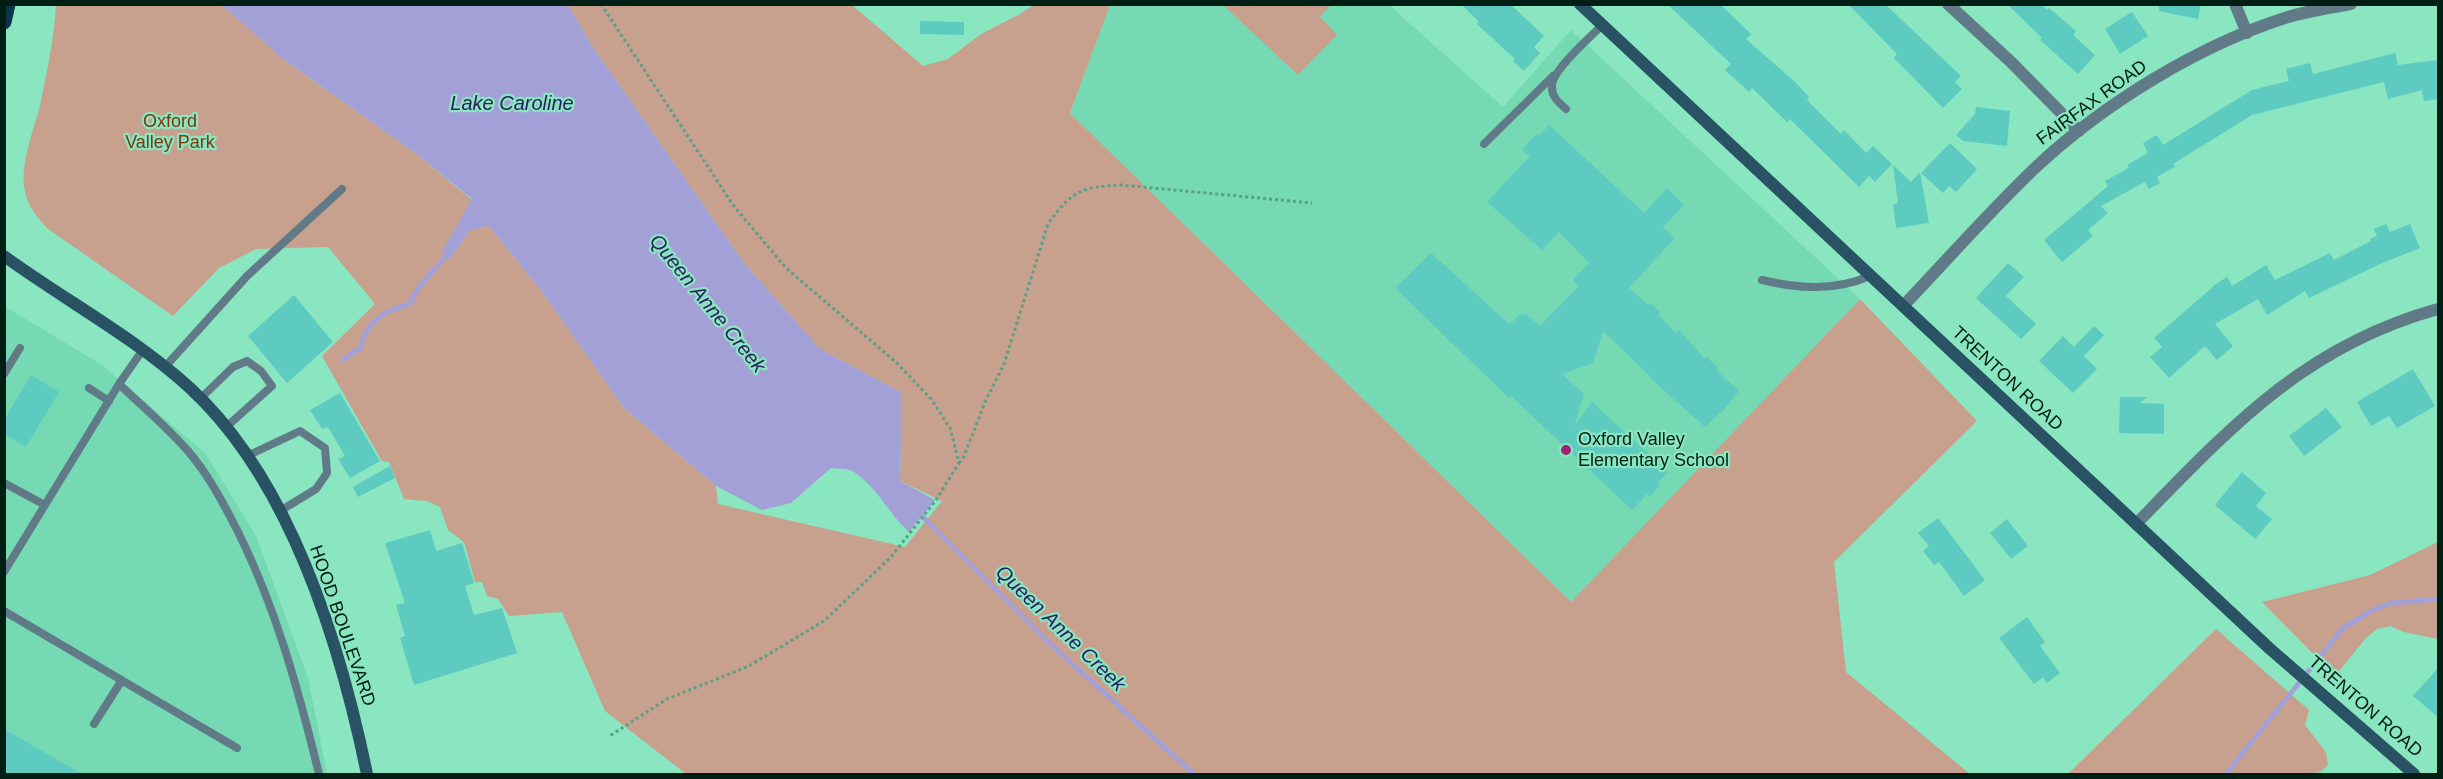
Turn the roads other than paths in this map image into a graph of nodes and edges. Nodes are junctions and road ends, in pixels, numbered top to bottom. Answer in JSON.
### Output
{"nodes":[{"id":1,"x":8,"y":4,"type":"edge"},
{"id":2,"x":1580,"y":4,"type":"edge"},
{"id":3,"x":1948,"y":4,"type":"edge"},
{"id":4,"x":2235,"y":4,"type":"edge"},
{"id":5,"x":2351,"y":4,"type":"edge"},
{"id":6,"x":4,"y":22,"type":"edge"},
{"id":7,"x":1602,"y":25,"type":"junction"},
{"id":8,"x":2247,"y":33,"type":"junction"},
{"id":9,"x":1554,"y":75,"type":"junction"},
{"id":10,"x":1566,"y":109,"type":"dead end"},
{"id":11,"x":2079,"y":131,"type":"junction"},
{"id":12,"x":1484,"y":144,"type":"dead end"},
{"id":13,"x":342,"y":189,"type":"dead end"},
{"id":14,"x":4,"y":256,"type":"edge"},
{"id":15,"x":1870,"y":276,"type":"junction"},
{"id":16,"x":1762,"y":280,"type":"dead end"},
{"id":17,"x":1903,"y":306,"type":"junction"},
{"id":18,"x":2439,"y":309,"type":"edge"},
{"id":19,"x":20,"y":348,"type":"dead end"},
{"id":20,"x":142,"y":351,"type":"junction"},
{"id":21,"x":164,"y":368,"type":"junction"},
{"id":22,"x":4,"y":374,"type":"edge"},
{"id":23,"x":118,"y":384,"type":"junction"},
{"id":24,"x":89,"y":388,"type":"dead end"},
{"id":25,"x":200,"y":399,"type":"junction"},
{"id":26,"x":109,"y":400,"type":"junction"},
{"id":27,"x":225,"y":428,"type":"junction"},
{"id":28,"x":247,"y":456,"type":"junction"},
{"id":29,"x":4,"y":483,"type":"edge"},
{"id":30,"x":45,"y":505,"type":"junction"},
{"id":31,"x":280,"y":511,"type":"junction"},
{"id":32,"x":2136,"y":524,"type":"junction"},
{"id":33,"x":4,"y":572,"type":"edge"},
{"id":34,"x":4,"y":611,"type":"edge"},
{"id":35,"x":122,"y":680,"type":"junction"},
{"id":36,"x":94,"y":724,"type":"dead end"},
{"id":37,"x":237,"y":748,"type":"dead end"},
{"id":38,"x":319,"y":774,"type":"edge"},
{"id":39,"x":367,"y":774,"type":"edge"},
{"id":40,"x":2414,"y":774,"type":"edge"}],
"edges":[{"from":1,"to":6,"type":"main road"},
{"from":2,"to":7,"type":"main road","name":"TRENTON ROAD"},
{"from":3,"to":11,"type":"street"},
{"from":4,"to":8,"type":"street"},
{"from":5,"to":8,"type":"street","name":"FAIRFAX ROAD"},
{"from":7,"to":9,"type":"lane"},
{"from":7,"to":15,"type":"main road","name":"TRENTON ROAD"},
{"from":8,"to":11,"type":"street","name":"FAIRFAX ROAD"},
{"from":9,"to":10,"type":"lane"},
{"from":9,"to":12,"type":"lane"},
{"from":11,"to":17,"type":"street","name":"FAIRFAX ROAD"},
{"from":13,"to":21,"type":"lane"},
{"from":14,"to":20,"type":"main road","name":"HOOD BOULEVARD"},
{"from":15,"to":16,"type":"lane"},
{"from":15,"to":17,"type":"main road","name":"TRENTON ROAD"},
{"from":17,"to":32,"type":"main road","name":"TRENTON ROAD"},
{"from":18,"to":32,"type":"street"},
{"from":19,"to":22,"type":"lane"},
{"from":20,"to":21,"type":"main road","name":"HOOD BOULEVARD"},
{"from":20,"to":23,"type":"lane"},
{"from":21,"to":25,"type":"main road","name":"HOOD BOULEVARD"},
{"from":23,"to":26,"type":"lane"},
{"from":23,"to":38,"type":"lane"},
{"from":24,"to":26,"type":"lane"},
{"from":25,"to":27,"type":"main road","name":"HOOD BOULEVARD"},
{"from":25,"to":27,"type":"lane"},
{"from":26,"to":30,"type":"lane"},
{"from":27,"to":28,"type":"main road","name":"HOOD BOULEVARD"},
{"from":28,"to":31,"type":"main road","name":"HOOD BOULEVARD"},
{"from":28,"to":31,"type":"lane"},
{"from":29,"to":30,"type":"lane"},
{"from":30,"to":33,"type":"lane"},
{"from":31,"to":39,"type":"main road","name":"HOOD BOULEVARD"},
{"from":32,"to":40,"type":"main road","name":"TRENTON ROAD"},
{"from":34,"to":35,"type":"lane"},
{"from":35,"to":36,"type":"lane"},
{"from":35,"to":37,"type":"lane"}]}
